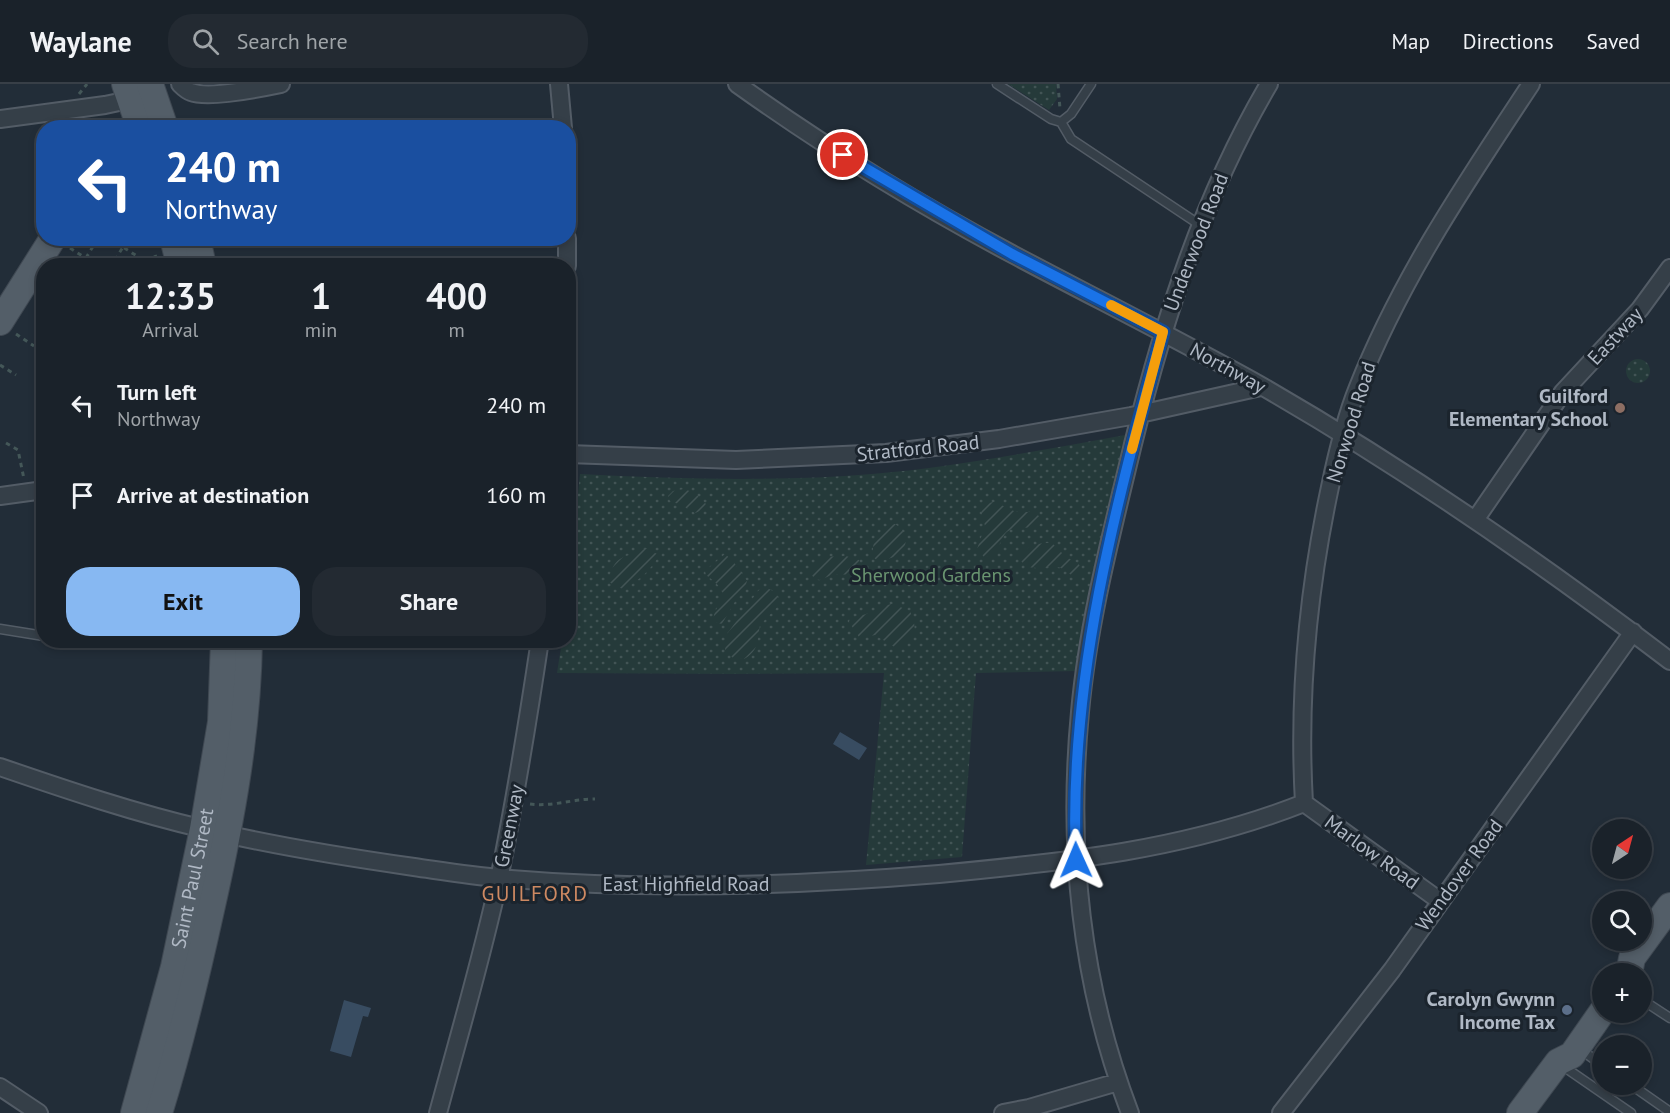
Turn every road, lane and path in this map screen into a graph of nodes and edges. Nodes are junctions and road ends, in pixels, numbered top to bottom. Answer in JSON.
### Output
{"nodes":[{"id":1,"x":180,"y":84,"type":"edge"},
{"id":2,"x":281,"y":84,"type":"edge"},
{"id":3,"x":559,"y":84,"type":"edge"},
{"id":4,"x":737,"y":84,"type":"edge"},
{"id":5,"x":998,"y":84,"type":"edge"},
{"id":6,"x":1058,"y":84,"type":"edge"},
{"id":7,"x":1091,"y":84,"type":"edge"},
{"id":8,"x":1269,"y":84,"type":"edge"},
{"id":9,"x":1532,"y":84,"type":"edge"},
{"id":10,"x":1059,"y":92,"type":"dead end"},
{"id":11,"x":138,"y":105,"type":"edge"},
{"id":12,"x":0,"y":118,"type":"edge"},
{"id":13,"x":156,"y":120,"type":"edge"},
{"id":14,"x":561,"y":120,"type":"edge"},
{"id":15,"x":1061,"y":122,"type":"junction"},
{"id":16,"x":1200,"y":225,"type":"junction"},
{"id":17,"x":65,"y":246,"type":"edge"},
{"id":18,"x":94,"y":246,"type":"edge"},
{"id":19,"x":123,"y":247,"type":"joint"},
{"id":20,"x":165,"y":247,"type":"edge"},
{"id":21,"x":86,"y":258,"type":"joint"},
{"id":22,"x":116,"y":258,"type":"edge"},
{"id":23,"x":140,"y":258,"type":"edge"},
{"id":24,"x":146,"y":258,"type":"edge"},
{"id":25,"x":1670,"y":268,"type":"edge"},
{"id":26,"x":36,"y":283,"type":"edge"},
{"id":27,"x":7,"y":327,"type":"edge"},
{"id":28,"x":1163,"y":332,"type":"junction"},
{"id":29,"x":34,"y":346,"type":"dead end"},
{"id":30,"x":0,"y":365,"type":"edge"},
{"id":31,"x":16,"y":375,"type":"dead end"},
{"id":32,"x":1261,"y":387,"type":"junction"},
{"id":33,"x":1140,"y":414,"type":"junction"},
{"id":34,"x":1342,"y":434,"type":"junction"},
{"id":35,"x":6,"y":443,"type":"dead end"},
{"id":36,"x":576,"y":454,"type":"edge"},
{"id":37,"x":24,"y":481,"type":"dead end"},
{"id":38,"x":36,"y":491,"type":"edge"},
{"id":39,"x":0,"y":496,"type":"edge"},
{"id":40,"x":1475,"y":520,"type":"junction"},
{"id":41,"x":0,"y":629,"type":"edge"},
{"id":42,"x":1633,"y":632,"type":"junction"},
{"id":43,"x":36,"y":635,"type":"edge"},
{"id":44,"x":224,"y":648,"type":"edge"},
{"id":45,"x":248,"y":648,"type":"edge"},
{"id":46,"x":539,"y":648,"type":"edge"},
{"id":47,"x":1670,"y":661,"type":"edge"},
{"id":48,"x":0,"y":767,"type":"edge"},
{"id":49,"x":595,"y":799,"type":"dead end"},
{"id":50,"x":1304,"y":803,"type":"junction"},
{"id":51,"x":530,"y":804,"type":"dead end"},
{"id":52,"x":215,"y":832,"type":"junction"},
{"id":53,"x":1076,"y":860,"type":"junction"},
{"id":54,"x":499,"y":878,"type":"junction"},
{"id":55,"x":1440,"y":901,"type":"junction"},
{"id":56,"x":1670,"y":906,"type":"edge"},
{"id":57,"x":1670,"y":929,"type":"edge"},
{"id":58,"x":1631,"y":963,"type":"edge"},
{"id":59,"x":1646,"y":963,"type":"edge"},
{"id":60,"x":1652,"y":1006,"type":"edge"},
{"id":61,"x":1670,"y":1018,"type":"edge"},
{"id":62,"x":1594,"y":1023,"type":"edge"},
{"id":63,"x":1569,"y":1059,"type":"junction"},
{"id":64,"x":1592,"y":1063,"type":"edge"},
{"id":65,"x":1118,"y":1083,"type":"junction"},
{"id":66,"x":0,"y":1087,"type":"edge"},
{"id":67,"x":1646,"y":1095,"type":"edge"},
{"id":68,"x":1670,"y":1112,"type":"edge"},
{"id":69,"x":39,"y":1113,"type":"edge"},
{"id":70,"x":134,"y":1113,"type":"edge"},
{"id":71,"x":159,"y":1113,"type":"edge"},
{"id":72,"x":438,"y":1113,"type":"edge"},
{"id":73,"x":1003,"y":1113,"type":"edge"},
{"id":74,"x":1130,"y":1113,"type":"edge"},
{"id":75,"x":1281,"y":1113,"type":"edge"},
{"id":76,"x":1520,"y":1113,"type":"edge"},
{"id":77,"x":1539,"y":1113,"type":"edge"},
{"id":78,"x":1631,"y":1113,"type":"edge"}],
"edges":[{"from":1,"to":2,"type":"street"},
{"from":3,"to":14,"type":"street"},
{"from":4,"to":28,"type":"street","name":"Northway"},
{"from":5,"to":15,"type":"lane"},
{"from":6,"to":10,"type":"path"},
{"from":7,"to":15,"type":"lane"},
{"from":8,"to":16,"type":"street","name":"Underwood Road"},
{"from":9,"to":34,"type":"street","name":"Norwood Road"},
{"from":11,"to":12,"type":"street"},
{"from":11,"to":13,"type":"main road"},
{"from":15,"to":16,"type":"lane"},
{"from":16,"to":28,"type":"street","name":"Underwood Road"},
{"from":17,"to":21,"type":"path"},
{"from":18,"to":21,"type":"path"},
{"from":19,"to":22,"type":"path"},
{"from":19,"to":23,"type":"path"},
{"from":20,"to":24,"type":"path"},
{"from":25,"to":40,"type":"street","name":"Eastway"},
{"from":26,"to":27,"type":"main road"},
{"from":27,"to":29,"type":"path"},
{"from":28,"to":32,"type":"street","name":"Northway"},
{"from":28,"to":33,"type":"street","name":"Underwood Road"},
{"from":30,"to":31,"type":"path"},
{"from":32,"to":33,"type":"street","name":"Stratford Road"},
{"from":32,"to":34,"type":"street","name":"Northway"},
{"from":33,"to":36,"type":"street","name":"Stratford Road"},
{"from":33,"to":53,"type":"street","name":"Underwood Road"},
{"from":34,"to":40,"type":"street","name":"Northway"},
{"from":34,"to":50,"type":"street","name":"Norwood Road"},
{"from":35,"to":37,"type":"path"},
{"from":38,"to":39,"type":"street"},
{"from":40,"to":42,"type":"street","name":"Northway"},
{"from":41,"to":43,"type":"lane"},
{"from":42,"to":47,"type":"street","name":"Northway"},
{"from":42,"to":55,"type":"street","name":"Wendover Road"},
{"from":44,"to":52,"type":"main road","name":"Saint Paul Street"},
{"from":45,"to":52,"type":"main road","name":"Saint Paul Street"},
{"from":46,"to":54,"type":"street","name":"Greenway"},
{"from":48,"to":52,"type":"street","name":"East Highfield Road"},
{"from":49,"to":51,"type":"path"},
{"from":50,"to":53,"type":"street","name":"East Highfield Road"},
{"from":50,"to":55,"type":"street","name":"Marlow Road"},
{"from":52,"to":54,"type":"street","name":"East Highfield Road"},
{"from":52,"to":70,"type":"main road","name":"Saint Paul Street"},
{"from":52,"to":71,"type":"main road","name":"Saint Paul Street"},
{"from":53,"to":54,"type":"street","name":"East Highfield Road"},
{"from":53,"to":65,"type":"street","name":"Underwood Road"},
{"from":54,"to":72,"type":"street","name":"Greenway"},
{"from":55,"to":75,"type":"street","name":"Wendover Road"},
{"from":56,"to":58,"type":"main road"},
{"from":57,"to":59,"type":"main road"},
{"from":60,"to":61,"type":"lane"},
{"from":62,"to":63,"type":"main road"},
{"from":63,"to":64,"type":"lane"},
{"from":63,"to":76,"type":"main road"},
{"from":63,"to":77,"type":"main road"},
{"from":63,"to":78,"type":"lane"},
{"from":65,"to":73,"type":"street"},
{"from":65,"to":74,"type":"street","name":"Underwood Road"},
{"from":66,"to":69,"type":"street"},
{"from":67,"to":68,"type":"lane"}]}
